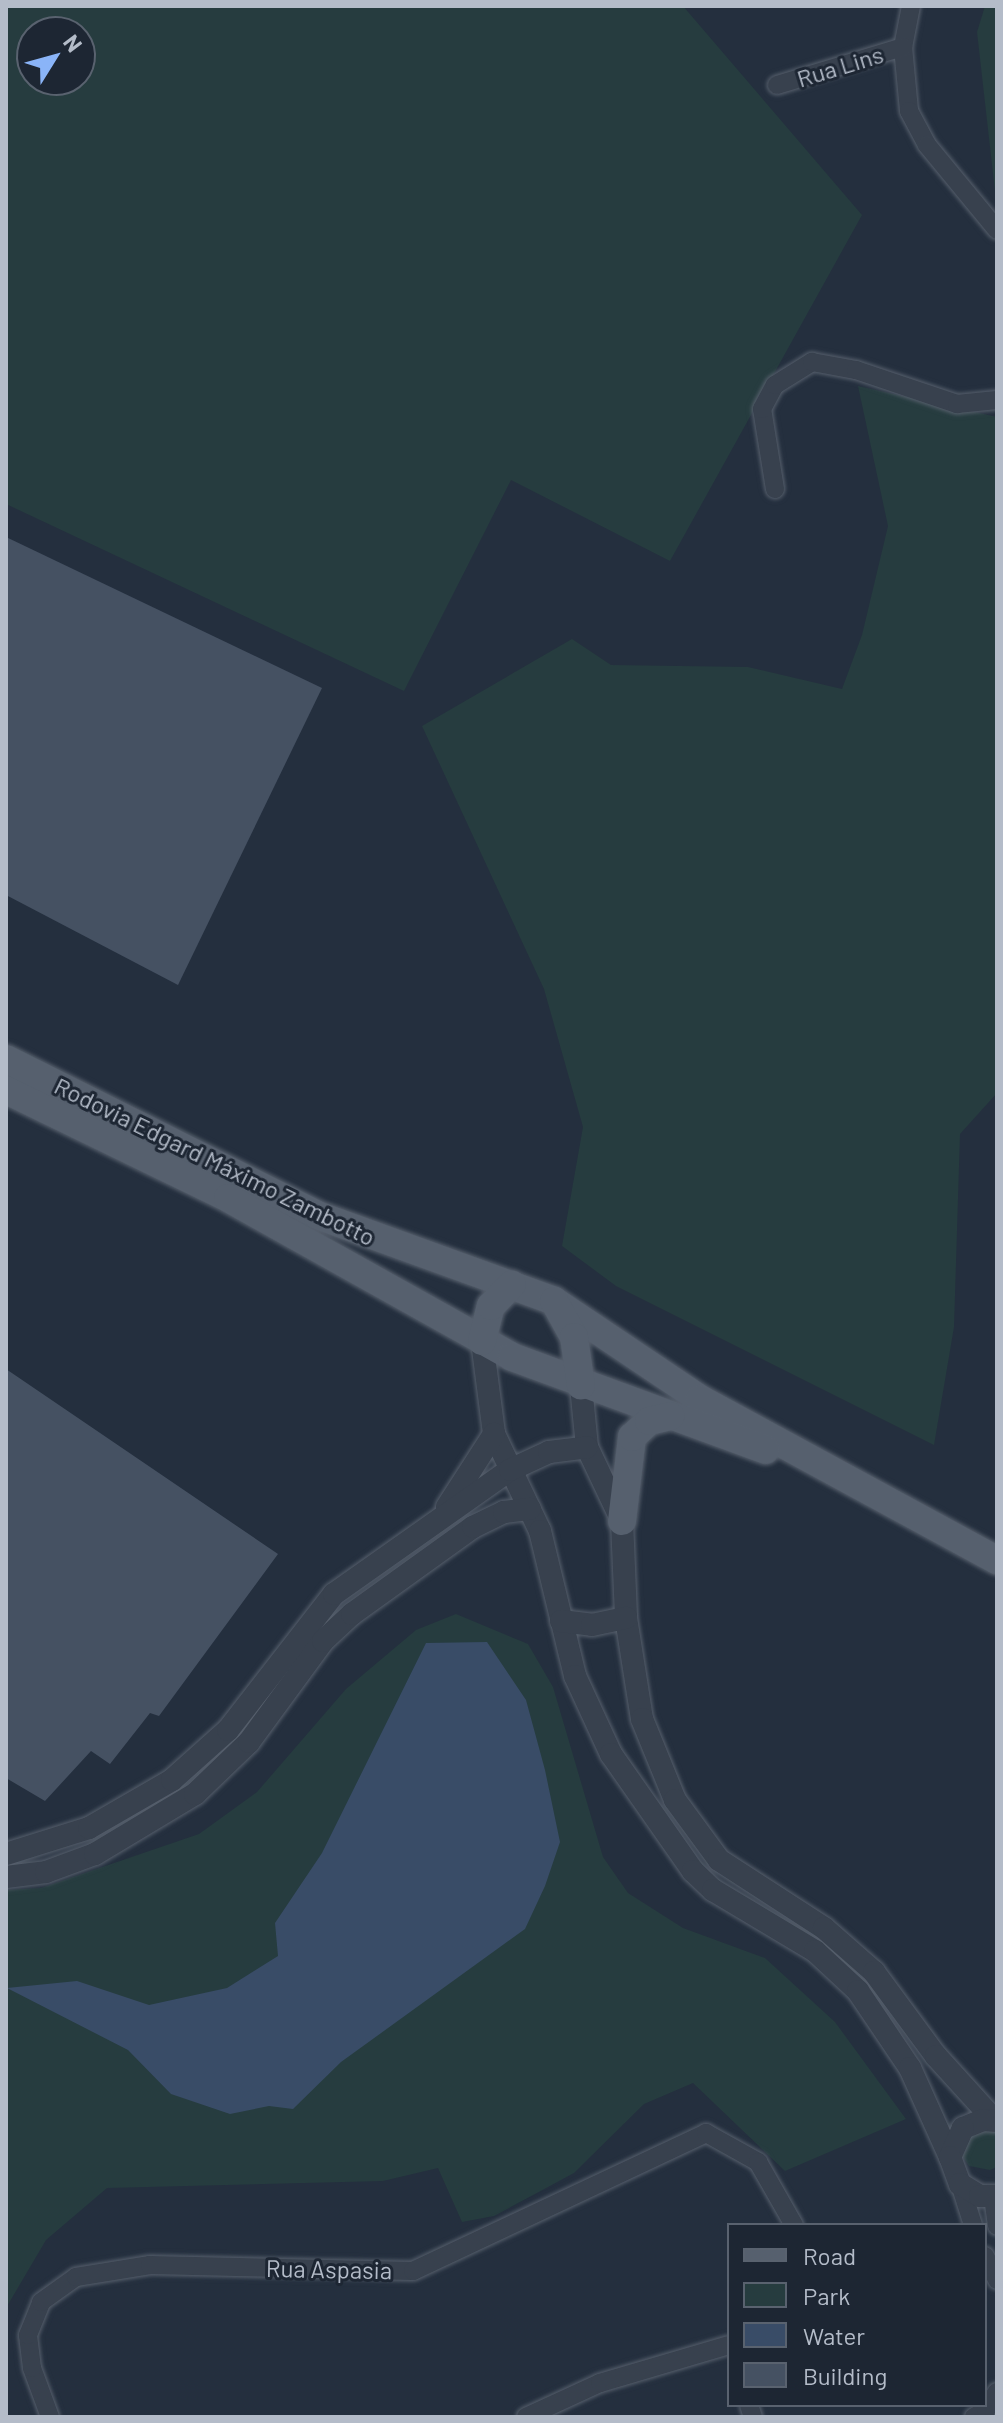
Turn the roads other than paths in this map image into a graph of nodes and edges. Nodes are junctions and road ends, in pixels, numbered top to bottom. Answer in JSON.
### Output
{"nodes":[{"id":1,"x":911,"y":6,"type":"edge"},
{"id":2,"x":903,"y":47,"type":"junction"},
{"id":3,"x":777,"y":85,"type":"dead end"},
{"id":4,"x":997,"y":230,"type":"edge"},
{"id":5,"x":997,"y":400,"type":"edge"},
{"id":6,"x":775,"y":489,"type":"dead end"},
{"id":7,"x":6,"y":1059,"type":"edge"},
{"id":8,"x":6,"y":1090,"type":"edge"},
{"id":9,"x":512,"y":1284,"type":"junction"},
{"id":10,"x":554,"y":1301,"type":"junction"},
{"id":11,"x":482,"y":1341,"type":"junction"},
{"id":12,"x":581,"y":1386,"type":"junction"},
{"id":13,"x":670,"y":1416,"type":"junction"},
{"id":14,"x":494,"y":1434,"type":"junction"},
{"id":15,"x":587,"y":1447,"type":"junction"},
{"id":16,"x":510,"y":1470,"type":"junction"},
{"id":17,"x":847,"y":1480,"type":"junction"},
{"id":18,"x":530,"y":1509,"type":"junction"},
{"id":19,"x":622,"y":1521,"type":"junction"},
{"id":20,"x":432,"y":1525,"type":"junction"},
{"id":21,"x":997,"y":1560,"type":"edge"},
{"id":22,"x":626,"y":1618,"type":"junction"},
{"id":23,"x":561,"y":1621,"type":"junction"},
{"id":24,"x":6,"y":1854,"type":"edge"},
{"id":25,"x":6,"y":1877,"type":"edge"},
{"id":26,"x":996,"y":2120,"type":"edge"},
{"id":27,"x":950,"y":2157,"type":"junction"},
{"id":28,"x":960,"y":2184,"type":"junction"},
{"id":29,"x":995,"y":2197,"type":"edge"},
{"id":30,"x":793,"y":2223,"type":"edge"},
{"id":31,"x":972,"y":2223,"type":"edge"},
{"id":32,"x":997,"y":2226,"type":"edge"},
{"id":33,"x":987,"y":2260,"type":"edge"},
{"id":34,"x":997,"y":2280,"type":"edge"},
{"id":35,"x":727,"y":2346,"type":"edge"},
{"id":36,"x":997,"y":2392,"type":"edge"},
{"id":37,"x":982,"y":2415,"type":"edge"},
{"id":38,"x":50,"y":2417,"type":"edge"},
{"id":39,"x":526,"y":2417,"type":"edge"}],
"edges":[{"from":1,"to":2,"type":"street"},
{"from":2,"to":3,"type":"street","name":"Rua Lins"},
{"from":2,"to":4,"type":"street"},
{"from":5,"to":6,"type":"street"},
{"from":7,"to":9,"type":"main road","name":"Rodovia Edgard Máximo Zambotto"},
{"from":8,"to":11,"type":"main road","name":"Rodovia Edgard Máximo Zambotto"},
{"from":9,"to":10,"type":"main road","name":"Rodovia Edgard Máximo Zambotto"},
{"from":9,"to":11,"type":"main road"},
{"from":10,"to":12,"type":"main road"},
{"from":10,"to":17,"type":"main road","name":"Rodovia Edgard Máximo Zambotto"},
{"from":11,"to":12,"type":"main road","name":"Rodovia Edgard Máximo Zambotto"},
{"from":11,"to":14,"type":"street"},
{"from":12,"to":13,"type":"main road","name":"Rodovia Edgard Máximo Zambotto"},
{"from":12,"to":15,"type":"street"},
{"from":13,"to":17,"type":"main road","name":"Rodovia Edgard Máximo Zambotto"},
{"from":13,"to":19,"type":"main road"},
{"from":14,"to":16,"type":"street"},
{"from":14,"to":20,"type":"street"},
{"from":15,"to":16,"type":"street"},
{"from":15,"to":19,"type":"street"},
{"from":16,"to":18,"type":"street"},
{"from":16,"to":20,"type":"street"},
{"from":17,"to":21,"type":"main road","name":"Rodovia Edgard Máximo Zambotto"},
{"from":18,"to":23,"type":"street"},
{"from":18,"to":25,"type":"street"},
{"from":19,"to":22,"type":"street"},
{"from":20,"to":24,"type":"street"},
{"from":22,"to":23,"type":"street"},
{"from":22,"to":26,"type":"street"},
{"from":23,"to":27,"type":"street"},
{"from":26,"to":27,"type":"street"},
{"from":27,"to":28,"type":"street"},
{"from":28,"to":29,"type":"street"},
{"from":28,"to":31,"type":"street"},
{"from":29,"to":32,"type":"street"},
{"from":30,"to":38,"type":"street","name":"Rua Aspasia"},
{"from":33,"to":34,"type":"street"},
{"from":35,"to":39,"type":"street"},
{"from":36,"to":37,"type":"street"}]}
